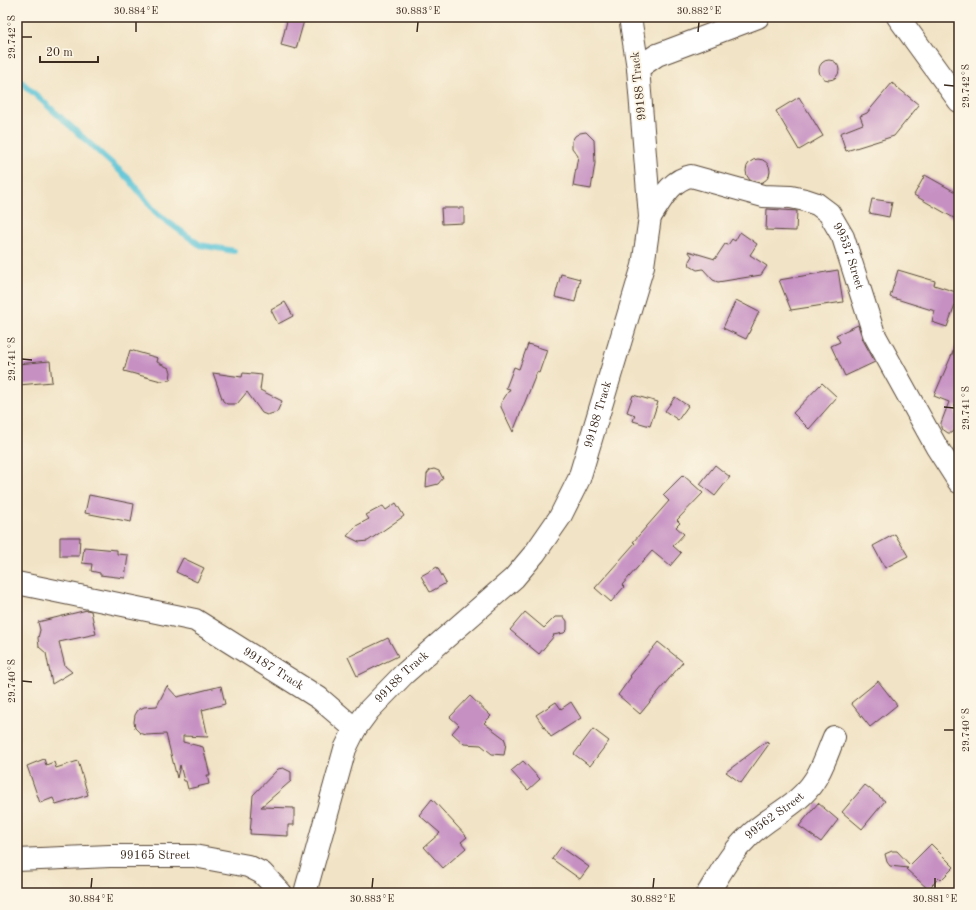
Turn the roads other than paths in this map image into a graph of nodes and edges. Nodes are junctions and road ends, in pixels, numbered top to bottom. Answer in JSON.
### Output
{"nodes":[{"id":1,"x":630,"y":17,"type":"edge"},
{"id":2,"x":758,"y":17,"type":"edge"},
{"id":3,"x":898,"y":17,"type":"edge"},
{"id":4,"x":638,"y":68,"type":"junction"},
{"id":5,"x":959,"y":101,"type":"edge"},
{"id":6,"x":650,"y":217,"type":"junction"},
{"id":7,"x":959,"y":482,"type":"edge"},
{"id":8,"x":17,"y":583,"type":"edge"},
{"id":9,"x":355,"y":729,"type":"junction"},
{"id":10,"x":834,"y":737,"type":"dead end"},
{"id":11,"x":17,"y":860,"type":"edge"},
{"id":12,"x":281,"y":893,"type":"edge"},
{"id":13,"x":305,"y":893,"type":"edge"},
{"id":14,"x":708,"y":893,"type":"edge"}],
"edges":[{"from":1,"to":4,"type":"street","name":"99188 Track"},
{"from":2,"to":4,"type":"street"},
{"from":3,"to":5,"type":"street"},
{"from":4,"to":6,"type":"street","name":"99188 Track"},
{"from":6,"to":7,"type":"street","name":"99537 Street"},
{"from":6,"to":9,"type":"street","name":"99188 Track"},
{"from":8,"to":9,"type":"street","name":"99187 Track"},
{"from":9,"to":13,"type":"street"},
{"from":10,"to":14,"type":"street","name":"99562 Street"},
{"from":11,"to":12,"type":"street","name":"99165 Street"}]}
